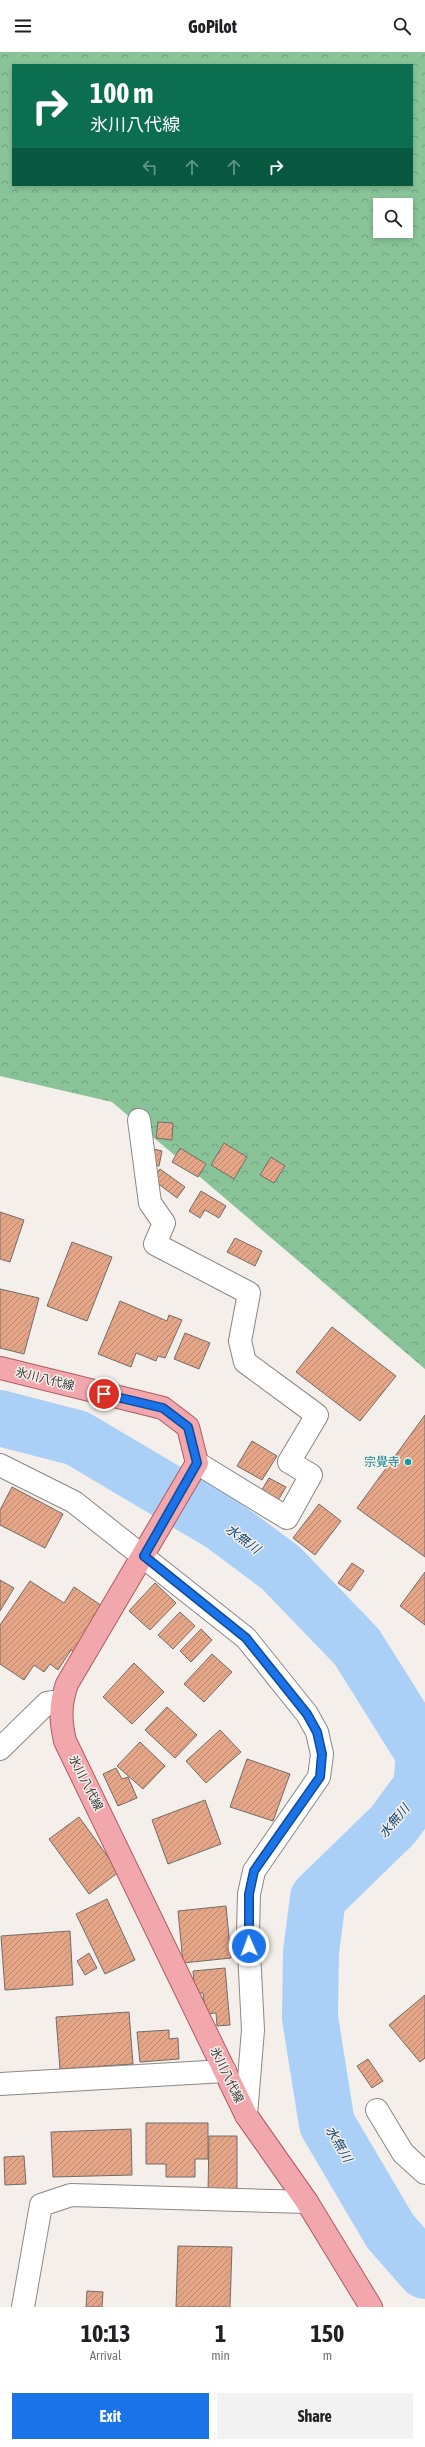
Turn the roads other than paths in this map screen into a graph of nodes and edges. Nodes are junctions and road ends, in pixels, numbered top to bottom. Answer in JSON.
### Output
{"nodes":[{"id":1,"x":138,"y":1120,"type":"dead end"},
{"id":2,"x":0,"y":1368,"type":"edge"},
{"id":3,"x":0,"y":1465,"type":"edge"},
{"id":4,"x":194,"y":1471,"type":"junction"},
{"id":5,"x":146,"y":1553,"type":"junction"},
{"id":6,"x":61,"y":1701,"type":"junction"},
{"id":7,"x":0,"y":1749,"type":"edge"},
{"id":8,"x":225,"y":2071,"type":"junction"},
{"id":9,"x":0,"y":2084,"type":"edge"},
{"id":10,"x":377,"y":2110,"type":"dead end"},
{"id":11,"x":246,"y":2115,"type":"junction"},
{"id":12,"x":425,"y":2173,"type":"edge"},
{"id":13,"x":307,"y":2202,"type":"junction"},
{"id":14,"x":23,"y":2307,"type":"edge"},
{"id":15,"x":371,"y":2307,"type":"edge"}],
"edges":[{"from":1,"to":4,"type":"street"},
{"from":2,"to":4,"type":"main road","name":"氷川八代線"},
{"from":3,"to":5,"type":"street"},
{"from":4,"to":5,"type":"main road","name":"氷川八代線"},
{"from":5,"to":6,"type":"main road","name":"氷川八代線"},
{"from":5,"to":11,"type":"street"},
{"from":6,"to":7,"type":"street"},
{"from":6,"to":8,"type":"main road","name":"氷川八代線"},
{"from":8,"to":9,"type":"street"},
{"from":8,"to":11,"type":"main road","name":"氷川八代線"},
{"from":10,"to":12,"type":"street"},
{"from":11,"to":13,"type":"main road","name":"氷川八代線"},
{"from":13,"to":14,"type":"street"},
{"from":13,"to":15,"type":"main road","name":"氷川八代線"}]}
